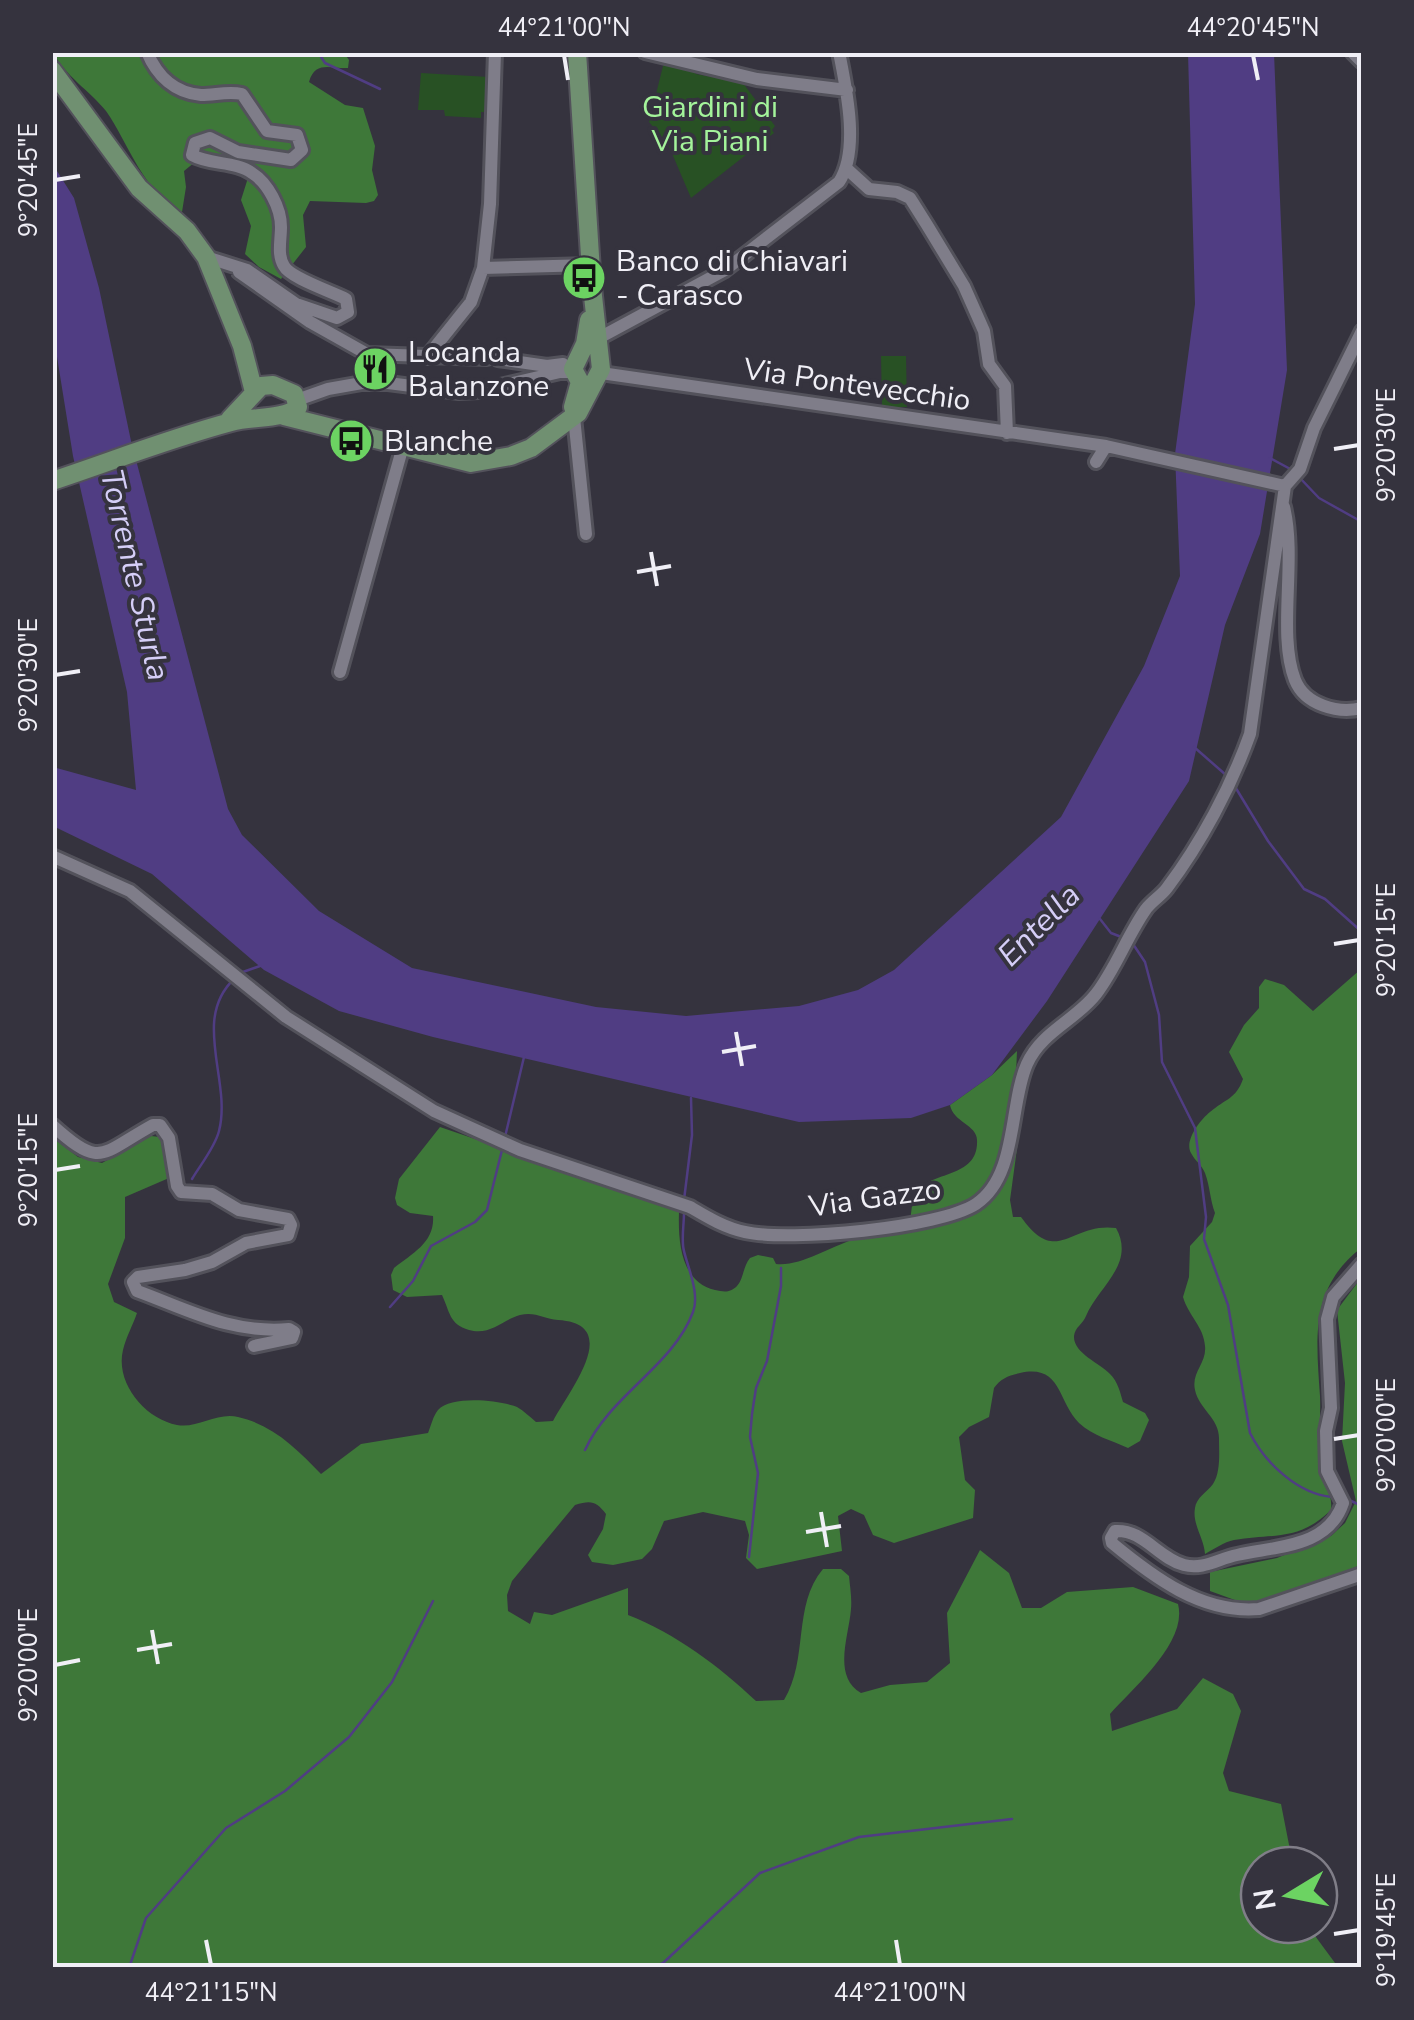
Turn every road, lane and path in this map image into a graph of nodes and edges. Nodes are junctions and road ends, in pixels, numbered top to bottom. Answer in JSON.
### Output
{"nodes":[{"id":1,"x":147,"y":52,"type":"edge"},
{"id":2,"x":496,"y":52,"type":"edge"},
{"id":3,"x":578,"y":52,"type":"edge"},
{"id":4,"x":645,"y":52,"type":"edge"},
{"id":5,"x":839,"y":52,"type":"edge"},
{"id":6,"x":1352,"y":52,"type":"edge"},
{"id":7,"x":1362,"y":62,"type":"edge"},
{"id":8,"x":52,"y":70,"type":"edge"},
{"id":9,"x":846,"y":90,"type":"junction"},
{"id":10,"x":847,"y":169,"type":"junction"},
{"id":11,"x":206,"y":257,"type":"junction"},
{"id":12,"x":232,"y":265,"type":"junction"},
{"id":13,"x":590,"y":266,"type":"junction"},
{"id":14,"x":483,"y":268,"type":"junction"},
{"id":15,"x":592,"y":286,"type":"junction"},
{"id":16,"x":1362,"y":332,"type":"edge"},
{"id":17,"x":598,"y":339,"type":"junction"},
{"id":18,"x":242,"y":346,"type":"junction"},
{"id":19,"x":427,"y":357,"type":"junction"},
{"id":20,"x":498,"y":359,"type":"junction"},
{"id":21,"x":586,"y":371,"type":"junction"},
{"id":22,"x":507,"y":384,"type":"junction"},
{"id":23,"x":273,"y":385,"type":"junction"},
{"id":24,"x":255,"y":402,"type":"junction"},
{"id":25,"x":293,"y":408,"type":"junction"},
{"id":26,"x":567,"y":423,"type":"junction"},
{"id":27,"x":1007,"y":433,"type":"junction"},
{"id":28,"x":402,"y":446,"type":"junction"},
{"id":29,"x":1108,"y":447,"type":"junction"},
{"id":30,"x":1096,"y":462,"type":"dead end"},
{"id":31,"x":52,"y":481,"type":"edge"},
{"id":32,"x":1282,"y":485,"type":"junction"},
{"id":33,"x":1282,"y":501,"type":"junction"},
{"id":34,"x":586,"y":534,"type":"dead end"},
{"id":35,"x":340,"y":672,"type":"dead end"},
{"id":36,"x":1362,"y":708,"type":"edge"},
{"id":37,"x":52,"y":856,"type":"edge"},
{"id":38,"x":52,"y":1125,"type":"edge"},
{"id":39,"x":1362,"y":1264,"type":"edge"},
{"id":40,"x":254,"y":1346,"type":"dead end"},
{"id":41,"x":1362,"y":1574,"type":"edge"}],
"edges":[{"from":1,"to":12,"type":"street"},
{"from":2,"to":14,"type":"street"},
{"from":3,"to":13,"type":"main road"},
{"from":4,"to":9,"type":"street"},
{"from":5,"to":9,"type":"street"},
{"from":6,"to":7,"type":"street"},
{"from":8,"to":11,"type":"main road"},
{"from":9,"to":10,"type":"street"},
{"from":10,"to":17,"type":"street"},
{"from":10,"to":27,"type":"street"},
{"from":11,"to":12,"type":"street"},
{"from":11,"to":18,"type":"main road"},
{"from":12,"to":19,"type":"street"},
{"from":13,"to":14,"type":"street"},
{"from":13,"to":15,"type":"main road"},
{"from":14,"to":19,"type":"street"},
{"from":15,"to":17,"type":"main road"},
{"from":15,"to":21,"type":"main road"},
{"from":16,"to":32,"type":"street","name":"Via Gazzo"},
{"from":17,"to":21,"type":"main road"},
{"from":18,"to":23,"type":"main road"},
{"from":18,"to":24,"type":"main road"},
{"from":19,"to":20,"type":"street"},
{"from":20,"to":21,"type":"street"},
{"from":20,"to":22,"type":"street"},
{"from":21,"to":22,"type":"street"},
{"from":21,"to":26,"type":"main road"},
{"from":21,"to":27,"type":"street","name":"Via Pontevecchio"},
{"from":22,"to":25,"type":"street"},
{"from":23,"to":24,"type":"main road"},
{"from":23,"to":25,"type":"main road"},
{"from":24,"to":25,"type":"main road"},
{"from":24,"to":31,"type":"main road"},
{"from":25,"to":28,"type":"main road"},
{"from":26,"to":28,"type":"main road"},
{"from":26,"to":34,"type":"street"},
{"from":27,"to":29,"type":"street","name":"Via Pontevecchio"},
{"from":28,"to":35,"type":"street"},
{"from":29,"to":30,"type":"street"},
{"from":29,"to":32,"type":"street","name":"Via Pontevecchio"},
{"from":32,"to":33,"type":"street","name":"Via Gazzo"},
{"from":33,"to":36,"type":"street"},
{"from":33,"to":37,"type":"street","name":"Via Gazzo"},
{"from":38,"to":40,"type":"street"},
{"from":39,"to":41,"type":"street"}]}
